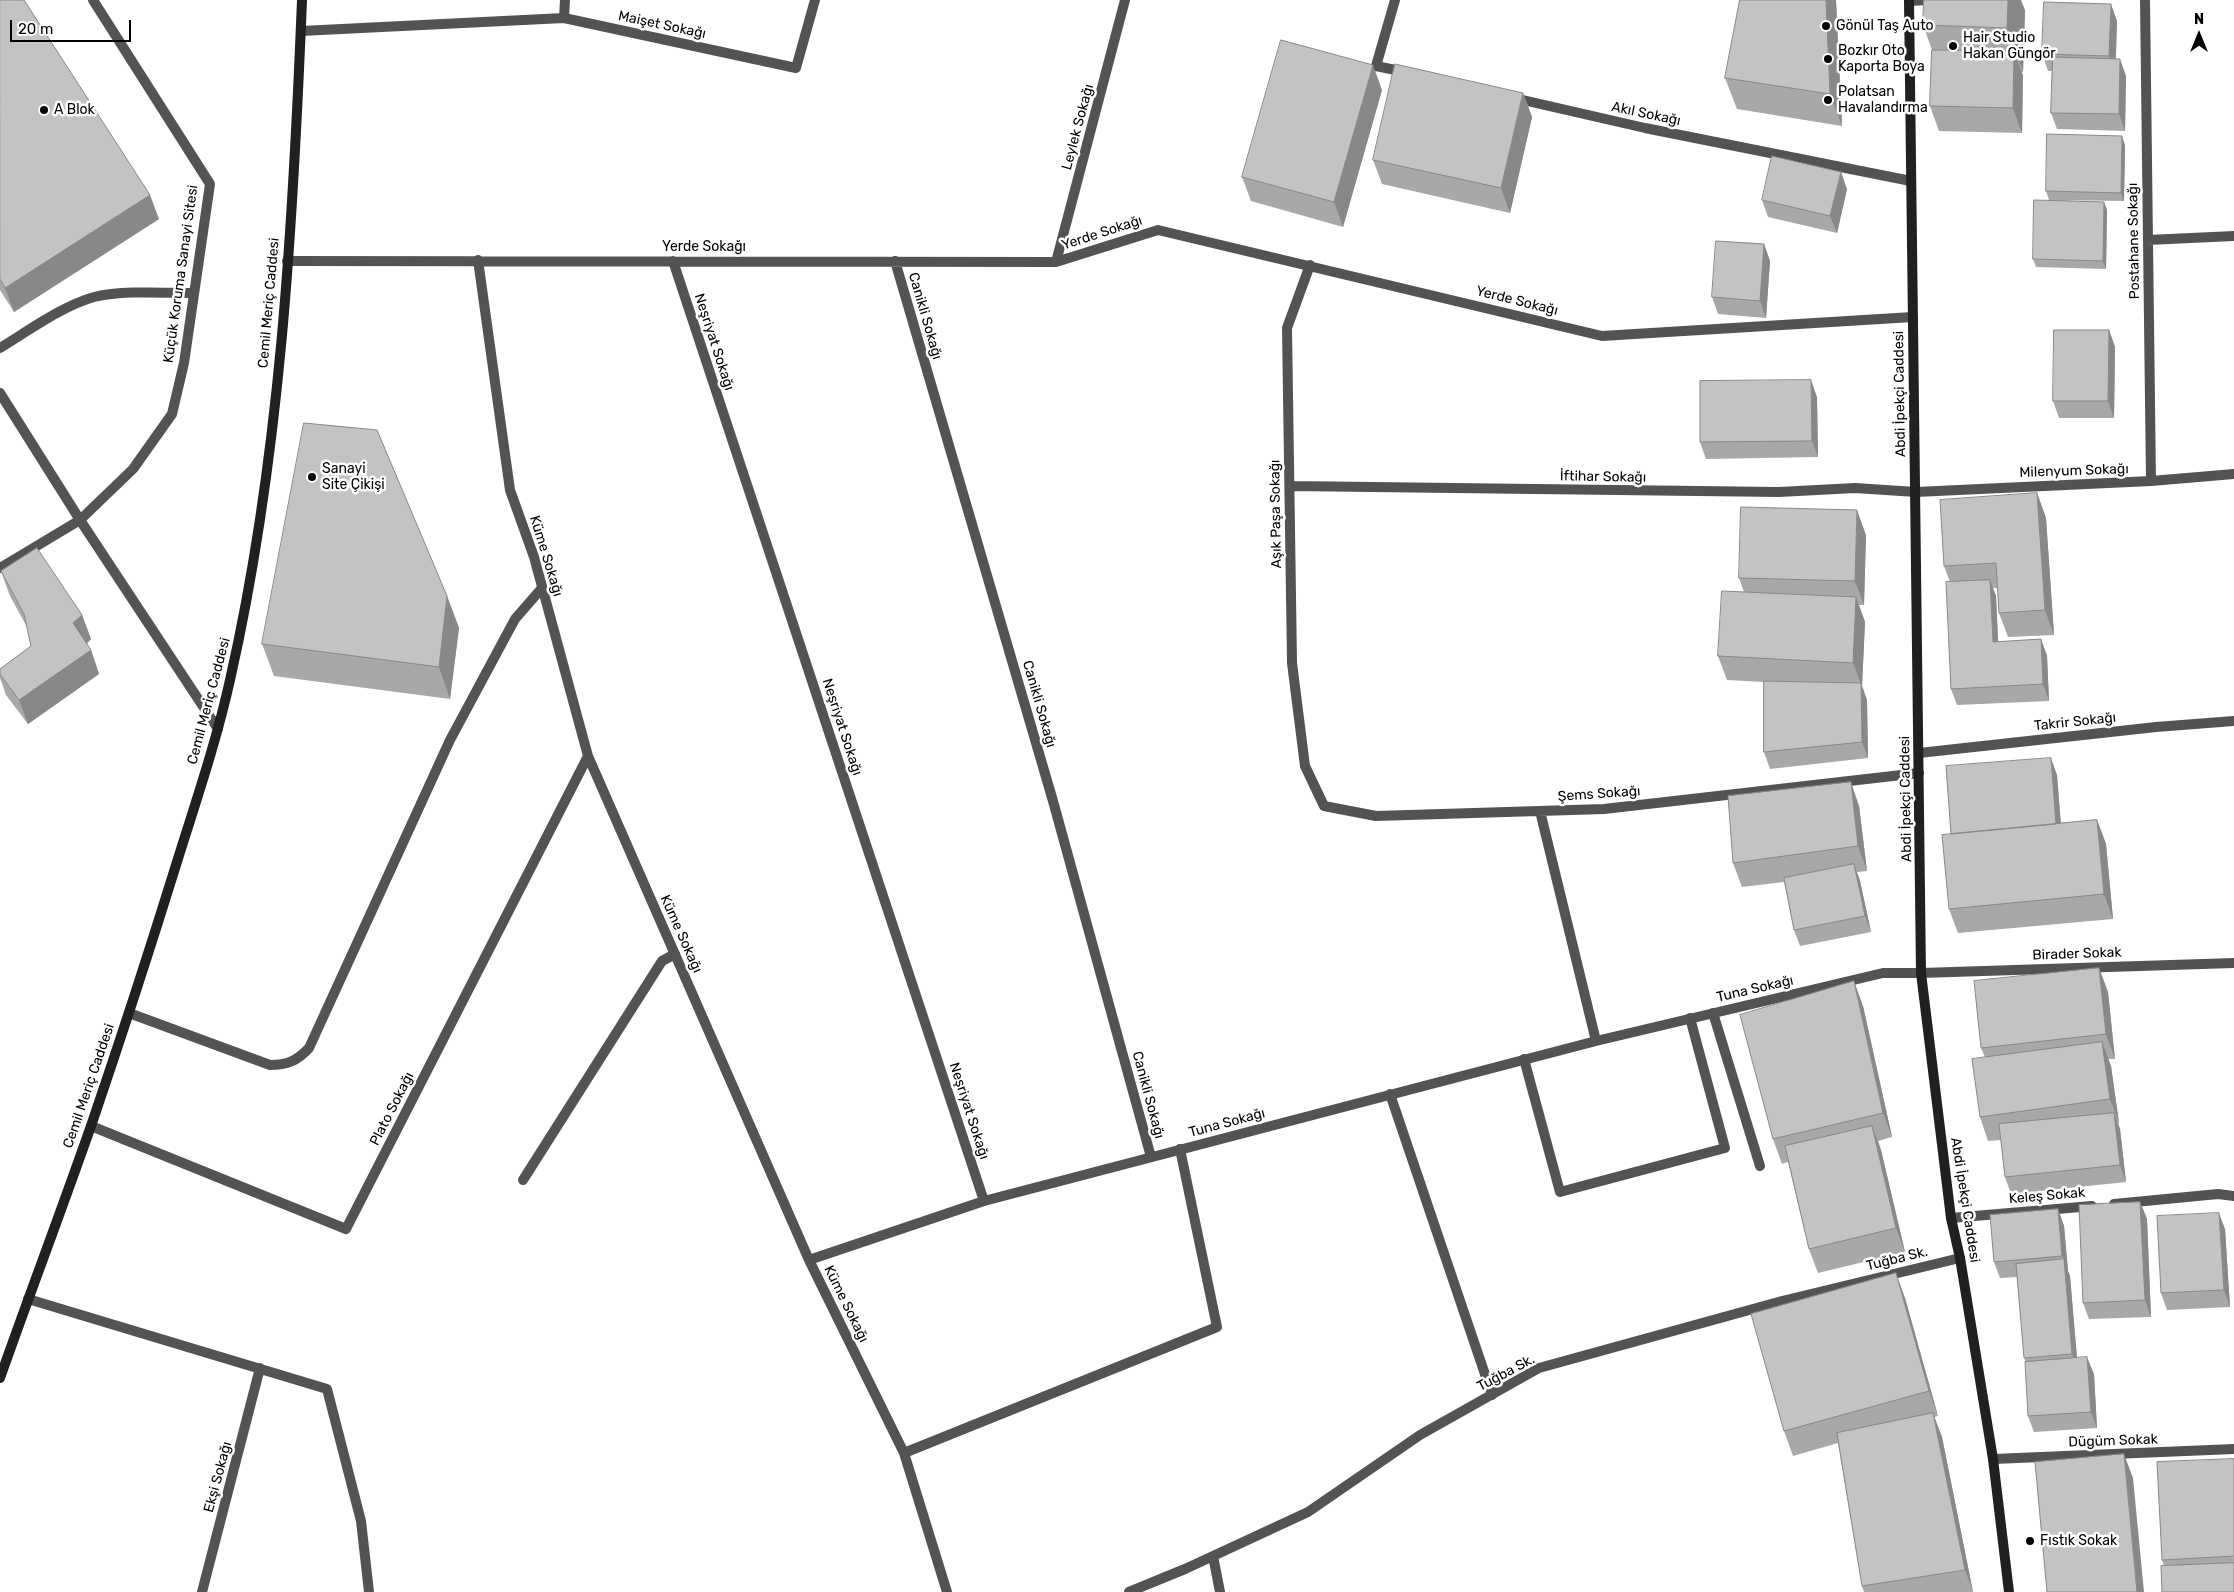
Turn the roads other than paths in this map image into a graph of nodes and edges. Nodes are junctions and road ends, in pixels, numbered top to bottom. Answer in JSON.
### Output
{"nodes":[{"id":1,"x":92,"y":0,"type":"edge"},
{"id":2,"x":302,"y":0,"type":"edge"},
{"id":3,"x":565,"y":0,"type":"edge"},
{"id":4,"x":815,"y":0,"type":"edge"},
{"id":5,"x":1125,"y":0,"type":"edge"},
{"id":6,"x":1395,"y":0,"type":"edge"},
{"id":7,"x":1909,"y":0,"type":"edge"},
{"id":8,"x":1927,"y":0,"type":"edge"},
{"id":9,"x":2145,"y":0,"type":"edge"},
{"id":10,"x":564,"y":18,"type":"junction"},
{"id":11,"x":301,"y":31,"type":"junction"},
{"id":12,"x":1414,"y":74,"type":"edge"},
{"id":13,"x":1501,"y":94,"type":"edge"},
{"id":14,"x":1912,"y":181,"type":"junction"},
{"id":15,"x":2234,"y":236,"type":"edge"},
{"id":16,"x":2148,"y":240,"type":"junction"},
{"id":17,"x":478,"y":260,"type":"junction"},
{"id":18,"x":287,"y":261,"type":"junction"},
{"id":19,"x":673,"y":261,"type":"junction"},
{"id":20,"x":895,"y":261,"type":"junction"},
{"id":21,"x":1056,"y":262,"type":"junction"},
{"id":22,"x":1310,"y":265,"type":"junction"},
{"id":23,"x":194,"y":293,"type":"junction"},
{"id":24,"x":1913,"y":317,"type":"junction"},
{"id":25,"x":0,"y":348,"type":"edge"},
{"id":26,"x":0,"y":394,"type":"edge"},
{"id":27,"x":2234,"y":474,"type":"edge"},
{"id":28,"x":2151,"y":482,"type":"junction"},
{"id":29,"x":1290,"y":486,"type":"junction"},
{"id":30,"x":1916,"y":492,"type":"junction"},
{"id":31,"x":80,"y":520,"type":"junction"},
{"id":32,"x":0,"y":568,"type":"edge"},
{"id":33,"x":542,"y":588,"type":"junction"},
{"id":34,"x":2234,"y":721,"type":"edge"},
{"id":35,"x":218,"y":729,"type":"junction"},
{"id":36,"x":1919,"y":753,"type":"junction"},
{"id":37,"x":588,"y":756,"type":"junction"},
{"id":38,"x":1305,"y":766,"type":"joint"},
{"id":39,"x":1919,"y":773,"type":"junction"},
{"id":40,"x":1540,"y":811,"type":"junction"},
{"id":41,"x":675,"y":954,"type":"junction"},
{"id":42,"x":2234,"y":962,"type":"edge"},
{"id":43,"x":1921,"y":973,"type":"junction"},
{"id":44,"x":129,"y":1013,"type":"junction"},
{"id":45,"x":1713,"y":1013,"type":"junction"},
{"id":46,"x":1690,"y":1018,"type":"junction"},
{"id":47,"x":1596,"y":1041,"type":"junction"},
{"id":48,"x":1524,"y":1059,"type":"junction"},
{"id":49,"x":1390,"y":1094,"type":"junction"},
{"id":50,"x":91,"y":1126,"type":"junction"},
{"id":51,"x":1180,"y":1149,"type":"junction"},
{"id":52,"x":1151,"y":1158,"type":"junction"},
{"id":53,"x":1760,"y":1166,"type":"dead end"},
{"id":54,"x":523,"y":1180,"type":"dead end"},
{"id":55,"x":2234,"y":1196,"type":"edge"},
{"id":56,"x":984,"y":1201,"type":"junction"},
{"id":57,"x":1951,"y":1218,"type":"junction"},
{"id":58,"x":1960,"y":1258,"type":"junction"},
{"id":59,"x":809,"y":1260,"type":"junction"},
{"id":60,"x":28,"y":1299,"type":"junction"},
{"id":61,"x":260,"y":1368,"type":"junction"},
{"id":62,"x":0,"y":1378,"type":"edge"},
{"id":63,"x":1492,"y":1395,"type":"junction"},
{"id":64,"x":2234,"y":1449,"type":"edge"},
{"id":65,"x":904,"y":1453,"type":"junction"},
{"id":66,"x":1993,"y":1459,"type":"junction"},
{"id":67,"x":1213,"y":1556,"type":"junction"},
{"id":68,"x":202,"y":1592,"type":"edge"},
{"id":69,"x":369,"y":1592,"type":"edge"},
{"id":70,"x":947,"y":1592,"type":"edge"},
{"id":71,"x":1129,"y":1592,"type":"edge"},
{"id":72,"x":1220,"y":1592,"type":"edge"},
{"id":73,"x":2009,"y":1592,"type":"edge"}],
"edges":[{"from":1,"to":23,"type":"street","name":"Küçük Koruma Sanayi Sitesi"},
{"from":2,"to":11,"type":"main road","name":"Cemil Meriç Caddesi"},
{"from":3,"to":10,"type":"street"},
{"from":4,"to":10,"type":"street","name":"Maişet Sokağı"},
{"from":5,"to":21,"type":"street","name":"Leylek Sokağı"},
{"from":6,"to":12,"type":"street"},
{"from":7,"to":8,"type":"street"},
{"from":7,"to":14,"type":"main road","name":"Abdi İpekçi Caddesi"},
{"from":9,"to":16,"type":"street","name":"Postahane Sokağı"},
{"from":10,"to":11,"type":"street","name":"Maişet Sokağı"},
{"from":11,"to":18,"type":"main road","name":"Cemil Meriç Caddesi"},
{"from":13,"to":14,"type":"street","name":"Akıl Sokağı"},
{"from":14,"to":24,"type":"main road","name":"Abdi İpekçi Caddesi"},
{"from":15,"to":16,"type":"street"},
{"from":16,"to":28,"type":"street","name":"Postahane Sokağı"},
{"from":17,"to":18,"type":"street","name":"Yerde Sokağı"},
{"from":17,"to":19,"type":"street","name":"Yerde Sokağı"},
{"from":17,"to":33,"type":"street","name":"Küme Sokağı"},
{"from":18,"to":35,"type":"main road","name":"Cemil Meriç Caddesi"},
{"from":19,"to":20,"type":"street","name":"Yerde Sokağı"},
{"from":19,"to":56,"type":"street","name":"Neşriyat Sokağı"},
{"from":20,"to":21,"type":"street","name":"Yerde Sokağı"},
{"from":20,"to":52,"type":"street","name":"Canikli Sokağı"},
{"from":21,"to":22,"type":"street","name":"Yerde Sokağı"},
{"from":22,"to":24,"type":"street","name":"Yerde Sokağı"},
{"from":22,"to":29,"type":"street","name":"Aşık Paşa Sokağı"},
{"from":23,"to":25,"type":"street"},
{"from":23,"to":31,"type":"street","name":"Küçük Koruma Sanayi Sitesi"},
{"from":24,"to":30,"type":"main road","name":"Abdi İpekçi Caddesi"},
{"from":26,"to":31,"type":"street"},
{"from":27,"to":28,"type":"street","name":"Milenyum Sokağı"},
{"from":28,"to":30,"type":"street","name":"Milenyum Sokağı"},
{"from":29,"to":30,"type":"street","name":"İftihar Sokağı"},
{"from":29,"to":38,"type":"street","name":"Aşık Paşa Sokağı"},
{"from":30,"to":36,"type":"main road","name":"Abdi İpekçi Caddesi"},
{"from":31,"to":32,"type":"street","name":"Küçük Koruma Sanayi Sitesi"},
{"from":31,"to":35,"type":"street"},
{"from":33,"to":37,"type":"street","name":"Küme Sokağı"},
{"from":33,"to":44,"type":"street"},
{"from":34,"to":36,"type":"street","name":"Takrir Sokağı"},
{"from":35,"to":44,"type":"main road","name":"Cemil Meriç Caddesi"},
{"from":36,"to":39,"type":"main road","name":"Abdi İpekçi Caddesi"},
{"from":37,"to":41,"type":"street","name":"Küme Sokağı"},
{"from":37,"to":50,"type":"street","name":"Plato Sokağı"},
{"from":38,"to":40,"type":"street","name":"Şems Sokağı"},
{"from":39,"to":40,"type":"street","name":"Şems Sokağı"},
{"from":39,"to":43,"type":"main road","name":"Abdi İpekçi Caddesi"},
{"from":40,"to":47,"type":"street"},
{"from":41,"to":54,"type":"street"},
{"from":41,"to":59,"type":"street","name":"Küme Sokağı"},
{"from":42,"to":43,"type":"street","name":"Birader Sokak"},
{"from":43,"to":45,"type":"street","name":"Tuna Sokağı"},
{"from":43,"to":57,"type":"main road","name":"Abdi İpekçi Caddesi"},
{"from":44,"to":50,"type":"main road","name":"Cemil Meriç Caddesi"},
{"from":45,"to":46,"type":"street","name":"Tuna Sokağı"},
{"from":45,"to":53,"type":"street"},
{"from":46,"to":47,"type":"street","name":"Tuna Sokağı"},
{"from":46,"to":48,"type":"street"},
{"from":47,"to":48,"type":"street","name":"Tuna Sokağı"},
{"from":48,"to":49,"type":"street","name":"Tuna Sokağı"},
{"from":49,"to":51,"type":"street","name":"Tuna Sokağı"},
{"from":49,"to":63,"type":"street"},
{"from":50,"to":60,"type":"main road","name":"Cemil Meriç Caddesi"},
{"from":51,"to":52,"type":"street","name":"Tuna Sokağı"},
{"from":51,"to":65,"type":"street"},
{"from":52,"to":56,"type":"street","name":"Tuna Sokağı"},
{"from":55,"to":57,"type":"street","name":"Keleş Sokak"},
{"from":56,"to":59,"type":"street","name":"Tuna Sokağı"},
{"from":57,"to":58,"type":"main road","name":"Abdi İpekçi Caddesi"},
{"from":58,"to":63,"type":"street","name":"Tuğba Sk."},
{"from":58,"to":66,"type":"main road","name":"Abdi İpekçi Caddesi"},
{"from":59,"to":65,"type":"street","name":"Küme Sokağı"},
{"from":60,"to":61,"type":"street"},
{"from":60,"to":62,"type":"main road","name":"Cemil Meriç Caddesi"},
{"from":61,"to":68,"type":"street","name":"Ekşi Sokağı"},
{"from":61,"to":69,"type":"street"},
{"from":63,"to":67,"type":"street","name":"Tuğba Sk."},
{"from":64,"to":66,"type":"street","name":"Dügüm Sokak"},
{"from":65,"to":70,"type":"street","name":"Küme Sokağı"},
{"from":66,"to":73,"type":"main road","name":"Abdi İpekçi Caddesi"},
{"from":67,"to":71,"type":"street","name":"Tuğba Sk."},
{"from":67,"to":72,"type":"street"}]}
